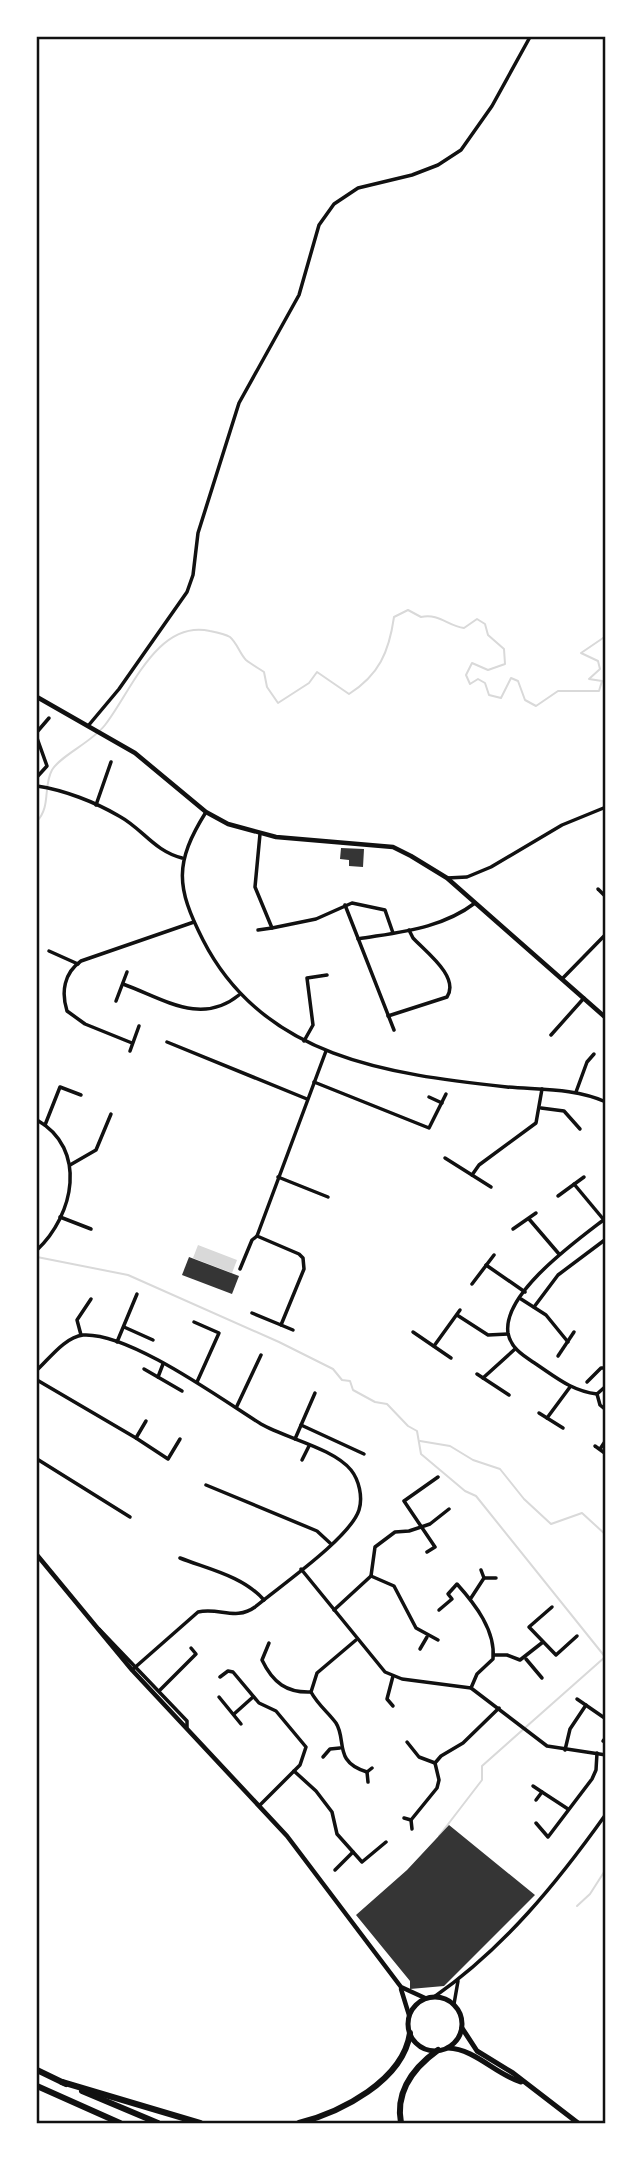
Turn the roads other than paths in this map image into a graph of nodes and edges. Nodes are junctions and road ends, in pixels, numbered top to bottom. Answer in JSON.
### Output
{"nodes":[{"id":1,"x":530,"y":37,"type":"edge"},
{"id":2,"x":37,"y":697,"type":"edge"},
{"id":3,"x":49,"y":718,"type":"dead end"},
{"id":4,"x":88,"y":726,"type":"junction"},
{"id":5,"x":37,"y":732,"type":"edge"},
{"id":6,"x":37,"y":738,"type":"edge"},
{"id":7,"x":111,"y":762,"type":"dead end"},
{"id":8,"x":37,"y":777,"type":"edge"},
{"id":9,"x":37,"y":786,"type":"edge"},
{"id":10,"x":96,"y":805,"type":"junction"},
{"id":11,"x":606,"y":807,"type":"edge"},
{"id":12,"x":206,"y":812,"type":"junction"},
{"id":13,"x":260,"y":834,"type":"junction"},
{"id":14,"x":182,"y":858,"type":"junction"},
{"id":15,"x":447,"y":878,"type":"junction"},
{"id":16,"x":598,"y":889,"type":"dead end"},
{"id":17,"x":606,"y":897,"type":"edge"},
{"id":18,"x":475,"y":903,"type":"junction"},
{"id":19,"x":345,"y":905,"type":"junction"},
{"id":20,"x":194,"y":922,"type":"junction"},
{"id":21,"x":272,"y":928,"type":"junction"},
{"id":22,"x":258,"y":930,"type":"dead end"},
{"id":23,"x":409,"y":930,"type":"junction"},
{"id":24,"x":393,"y":933,"type":"junction"},
{"id":25,"x":606,"y":934,"type":"edge"},
{"id":26,"x":358,"y":939,"type":"junction"},
{"id":27,"x":49,"y":951,"type":"dead end"},
{"id":28,"x":78,"y":964,"type":"junction"},
{"id":29,"x":127,"y":972,"type":"dead end"},
{"id":30,"x":327,"y":975,"type":"dead end"},
{"id":31,"x":562,"y":979,"type":"junction"},
{"id":32,"x":123,"y":984,"type":"junction"},
{"id":33,"x":239,"y":995,"type":"junction"},
{"id":34,"x":584,"y":998,"type":"junction"},
{"id":35,"x":116,"y":1001,"type":"dead end"},
{"id":36,"x":388,"y":1016,"type":"junction"},
{"id":37,"x":606,"y":1018,"type":"edge"},
{"id":38,"x":139,"y":1026,"type":"dead end"},
{"id":39,"x":394,"y":1030,"type":"dead end"},
{"id":40,"x":551,"y":1035,"type":"dead end"},
{"id":41,"x":304,"y":1041,"type":"junction"},
{"id":42,"x":167,"y":1042,"type":"dead end"},
{"id":43,"x":132,"y":1043,"type":"junction"},
{"id":44,"x":130,"y":1051,"type":"dead end"},
{"id":45,"x":327,"y":1051,"type":"junction"},
{"id":46,"x":594,"y":1054,"type":"dead end"},
{"id":47,"x":314,"y":1082,"type":"junction"},
{"id":48,"x":542,"y":1089,"type":"junction"},
{"id":49,"x":576,"y":1093,"type":"junction"},
{"id":50,"x":446,"y":1094,"type":"dead end"},
{"id":51,"x":81,"y":1095,"type":"dead end"},
{"id":52,"x":429,"y":1097,"type":"dead end"},
{"id":53,"x":307,"y":1099,"type":"junction"},
{"id":54,"x":606,"y":1102,"type":"edge"},
{"id":55,"x":442,"y":1103,"type":"junction"},
{"id":56,"x":541,"y":1108,"type":"junction"},
{"id":57,"x":111,"y":1114,"type":"dead end"},
{"id":58,"x":37,"y":1120,"type":"edge"},
{"id":59,"x":45,"y":1125,"type":"junction"},
{"id":60,"x":580,"y":1129,"type":"dead end"},
{"id":61,"x":445,"y":1158,"type":"dead end"},
{"id":62,"x":70,"y":1166,"type":"junction"},
{"id":63,"x":472,"y":1175,"type":"junction"},
{"id":64,"x":278,"y":1177,"type":"junction"},
{"id":65,"x":584,"y":1178,"type":"dead end"},
{"id":66,"x":574,"y":1184,"type":"junction"},
{"id":67,"x":491,"y":1187,"type":"dead end"},
{"id":68,"x":558,"y":1196,"type":"dead end"},
{"id":69,"x":328,"y":1197,"type":"dead end"},
{"id":70,"x":536,"y":1213,"type":"dead end"},
{"id":71,"x":60,"y":1217,"type":"junction"},
{"id":72,"x":529,"y":1219,"type":"junction"},
{"id":73,"x":605,"y":1219,"type":"edge"},
{"id":74,"x":91,"y":1229,"type":"dead end"},
{"id":75,"x":513,"y":1229,"type":"dead end"},
{"id":76,"x":257,"y":1236,"type":"junction"},
{"id":77,"x":606,"y":1239,"type":"edge"},
{"id":78,"x":37,"y":1250,"type":"edge"},
{"id":79,"x":494,"y":1255,"type":"dead end"},
{"id":80,"x":560,"y":1255,"type":"junction"},
{"id":81,"x":486,"y":1265,"type":"junction"},
{"id":82,"x":240,"y":1269,"type":"dead end"},
{"id":83,"x":472,"y":1284,"type":"dead end"},
{"id":84,"x":525,"y":1292,"type":"junction"},
{"id":85,"x":137,"y":1294,"type":"dead end"},
{"id":86,"x":91,"y":1298,"type":"dead end"},
{"id":87,"x":521,"y":1299,"type":"junction"},
{"id":88,"x":534,"y":1307,"type":"junction"},
{"id":89,"x":460,"y":1310,"type":"dead end"},
{"id":90,"x":252,"y":1313,"type":"dead end"},
{"id":91,"x":457,"y":1315,"type":"junction"},
{"id":92,"x":194,"y":1322,"type":"dead end"},
{"id":93,"x":281,"y":1325,"type":"junction"},
{"id":94,"x":124,"y":1327,"type":"junction"},
{"id":95,"x":293,"y":1330,"type":"dead end"},
{"id":96,"x":413,"y":1332,"type":"dead end"},
{"id":97,"x":574,"y":1332,"type":"dead end"},
{"id":98,"x":508,"y":1334,"type":"junction"},
{"id":99,"x":81,"y":1335,"type":"junction"},
{"id":100,"x":153,"y":1340,"type":"dead end"},
{"id":101,"x":117,"y":1342,"type":"junction"},
{"id":102,"x":568,"y":1342,"type":"junction"},
{"id":103,"x":434,"y":1346,"type":"junction"},
{"id":104,"x":515,"y":1349,"type":"junction"},
{"id":105,"x":261,"y":1354,"type":"dead end"},
{"id":106,"x":558,"y":1356,"type":"dead end"},
{"id":107,"x":451,"y":1358,"type":"dead end"},
{"id":108,"x":163,"y":1364,"type":"junction"},
{"id":109,"x":606,"y":1368,"type":"edge"},
{"id":110,"x":144,"y":1369,"type":"dead end"},
{"id":111,"x":37,"y":1370,"type":"edge"},
{"id":112,"x":477,"y":1374,"type":"dead end"},
{"id":113,"x":158,"y":1377,"type":"junction"},
{"id":114,"x":483,"y":1378,"type":"junction"},
{"id":115,"x":37,"y":1380,"type":"edge"},
{"id":116,"x":197,"y":1381,"type":"junction"},
{"id":117,"x":587,"y":1382,"type":"dead end"},
{"id":118,"x":606,"y":1386,"type":"edge"},
{"id":119,"x":570,"y":1387,"type":"junction"},
{"id":120,"x":182,"y":1391,"type":"dead end"},
{"id":121,"x":315,"y":1393,"type":"dead end"},
{"id":122,"x":597,"y":1394,"type":"junction"},
{"id":123,"x":509,"y":1395,"type":"dead end"},
{"id":124,"x":237,"y":1406,"type":"junction"},
{"id":125,"x":606,"y":1410,"type":"edge"},
{"id":126,"x":539,"y":1413,"type":"dead end"},
{"id":127,"x":547,"y":1418,"type":"junction"},
{"id":128,"x":146,"y":1421,"type":"dead end"},
{"id":129,"x":301,"y":1426,"type":"junction"},
{"id":130,"x":563,"y":1429,"type":"dead end"},
{"id":131,"x":136,"y":1438,"type":"junction"},
{"id":132,"x":180,"y":1439,"type":"dead end"},
{"id":133,"x":295,"y":1439,"type":"junction"},
{"id":134,"x":606,"y":1440,"type":"edge"},
{"id":135,"x":309,"y":1446,"type":"junction"},
{"id":136,"x":364,"y":1454,"type":"dead end"},
{"id":137,"x":606,"y":1454,"type":"edge"},
{"id":138,"x":37,"y":1459,"type":"edge"},
{"id":139,"x":302,"y":1460,"type":"dead end"},
{"id":140,"x":438,"y":1477,"type":"dead end"},
{"id":141,"x":206,"y":1485,"type":"dead end"},
{"id":142,"x":449,"y":1509,"type":"dead end"},
{"id":143,"x":130,"y":1517,"type":"dead end"},
{"id":144,"x":419,"y":1526,"type":"junction"},
{"id":145,"x":331,"y":1544,"type":"junction"},
{"id":146,"x":427,"y":1552,"type":"dead end"},
{"id":147,"x":37,"y":1555,"type":"edge"},
{"id":148,"x":180,"y":1558,"type":"dead end"},
{"id":149,"x":301,"y":1569,"type":"junction"},
{"id":150,"x":481,"y":1570,"type":"dead end"},
{"id":151,"x":371,"y":1576,"type":"junction"},
{"id":152,"x":484,"y":1578,"type":"junction"},
{"id":153,"x":496,"y":1578,"type":"dead end"},
{"id":154,"x":470,"y":1598,"type":"junction"},
{"id":155,"x":264,"y":1600,"type":"junction"},
{"id":156,"x":552,"y":1606,"type":"dead end"},
{"id":157,"x":439,"y":1609,"type":"dead end"},
{"id":158,"x":333,"y":1610,"type":"junction"},
{"id":159,"x":577,"y":1636,"type":"dead end"},
{"id":160,"x":427,"y":1637,"type":"junction"},
{"id":161,"x":356,"y":1640,"type":"junction"},
{"id":162,"x":438,"y":1640,"type":"dead end"},
{"id":163,"x":543,"y":1642,"type":"junction"},
{"id":164,"x":269,"y":1643,"type":"dead end"},
{"id":165,"x":191,"y":1648,"type":"dead end"},
{"id":166,"x":420,"y":1649,"type":"dead end"},
{"id":167,"x":494,"y":1655,"type":"junction"},
{"id":168,"x":526,"y":1659,"type":"junction"},
{"id":169,"x":134,"y":1668,"type":"junction"},
{"id":170,"x":393,"y":1676,"type":"junction"},
{"id":171,"x":220,"y":1677,"type":"dead end"},
{"id":172,"x":542,"y":1678,"type":"dead end"},
{"id":173,"x":471,"y":1688,"type":"junction"},
{"id":174,"x":160,"y":1690,"type":"junction"},
{"id":175,"x":311,"y":1692,"type":"junction"},
{"id":176,"x":219,"y":1697,"type":"dead end"},
{"id":177,"x":253,"y":1697,"type":"junction"},
{"id":178,"x":577,"y":1699,"type":"dead end"},
{"id":179,"x":586,"y":1705,"type":"junction"},
{"id":180,"x":393,"y":1706,"type":"dead end"},
{"id":181,"x":499,"y":1708,"type":"junction"},
{"id":182,"x":233,"y":1715,"type":"junction"},
{"id":183,"x":606,"y":1719,"type":"edge"},
{"id":184,"x":241,"y":1724,"type":"dead end"},
{"id":185,"x":187,"y":1727,"type":"junction"},
{"id":186,"x":407,"y":1742,"type":"dead end"},
{"id":187,"x":340,"y":1748,"type":"junction"},
{"id":188,"x":565,"y":1750,"type":"junction"},
{"id":189,"x":597,"y":1754,"type":"junction"},
{"id":190,"x":606,"y":1755,"type":"edge"},
{"id":191,"x":323,"y":1757,"type":"dead end"},
{"id":192,"x":435,"y":1763,"type":"junction"},
{"id":193,"x":372,"y":1768,"type":"dead end"},
{"id":194,"x":294,"y":1771,"type":"junction"},
{"id":195,"x":367,"y":1772,"type":"junction"},
{"id":196,"x":368,"y":1782,"type":"dead end"},
{"id":197,"x":533,"y":1786,"type":"dead end"},
{"id":198,"x":542,"y":1792,"type":"junction"},
{"id":199,"x":536,"y":1800,"type":"dead end"},
{"id":200,"x":260,"y":1805,"type":"junction"},
{"id":201,"x":568,"y":1809,"type":"junction"},
{"id":202,"x":606,"y":1814,"type":"edge"},
{"id":203,"x":404,"y":1818,"type":"dead end"},
{"id":204,"x":411,"y":1820,"type":"junction"},
{"id":205,"x":536,"y":1823,"type":"dead end"},
{"id":206,"x":412,"y":1829,"type":"dead end"},
{"id":207,"x":386,"y":1842,"type":"dead end"},
{"id":208,"x":353,"y":1852,"type":"junction"},
{"id":209,"x":335,"y":1870,"type":"dead end"},
{"id":210,"x":458,"y":1979,"type":"junction"},
{"id":211,"x":401,"y":1987,"type":"junction"},
{"id":212,"x":435,"y":1997,"type":"junction"},
{"id":213,"x":425,"y":1998,"type":"junction"},
{"id":214,"x":454,"y":2004,"type":"junction"},
{"id":215,"x":409,"y":2015,"type":"junction"},
{"id":216,"x":462,"y":2028,"type":"junction"},
{"id":217,"x":410,"y":2033,"type":"junction"},
{"id":218,"x":446,"y":2048,"type":"junction"},
{"id":219,"x":438,"y":2050,"type":"junction"},
{"id":220,"x":37,"y":2070,"type":"edge"},
{"id":221,"x":62,"y":2082,"type":"junction"},
{"id":222,"x":524,"y":2083,"type":"junction"},
{"id":223,"x":37,"y":2086,"type":"edge"},
{"id":224,"x":120,"y":2123,"type":"edge"},
{"id":225,"x":158,"y":2123,"type":"edge"},
{"id":226,"x":200,"y":2123,"type":"edge"},
{"id":227,"x":299,"y":2123,"type":"edge"},
{"id":228,"x":401,"y":2123,"type":"edge"},
{"id":229,"x":578,"y":2123,"type":"edge"}],
"edges":[{"from":1,"to":4,"type":"street"},
{"from":2,"to":4,"type":"street"},
{"from":3,"to":5,"type":"street"},
{"from":4,"to":12,"type":"street"},
{"from":6,"to":8,"type":"street"},
{"from":7,"to":10,"type":"street"},
{"from":9,"to":10,"type":"street"},
{"from":10,"to":14,"type":"street"},
{"from":11,"to":15,"type":"street"},
{"from":12,"to":13,"type":"street"},
{"from":12,"to":14,"type":"street"},
{"from":13,"to":15,"type":"street"},
{"from":13,"to":21,"type":"street"},
{"from":14,"to":20,"type":"street"},
{"from":15,"to":18,"type":"street"},
{"from":16,"to":17,"type":"street"},
{"from":18,"to":23,"type":"street"},
{"from":18,"to":31,"type":"street"},
{"from":19,"to":21,"type":"street"},
{"from":19,"to":24,"type":"street"},
{"from":19,"to":26,"type":"street"},
{"from":20,"to":28,"type":"street"},
{"from":20,"to":33,"type":"street"},
{"from":21,"to":22,"type":"street"},
{"from":23,"to":24,"type":"street"},
{"from":23,"to":36,"type":"street"},
{"from":24,"to":26,"type":"street"},
{"from":25,"to":31,"type":"street"},
{"from":26,"to":36,"type":"street"},
{"from":27,"to":28,"type":"street"},
{"from":28,"to":43,"type":"street"},
{"from":29,"to":32,"type":"street"},
{"from":30,"to":41,"type":"street"},
{"from":31,"to":34,"type":"street"},
{"from":32,"to":33,"type":"street"},
{"from":32,"to":35,"type":"street"},
{"from":33,"to":41,"type":"street"},
{"from":34,"to":37,"type":"street"},
{"from":34,"to":40,"type":"street"},
{"from":36,"to":39,"type":"street"},
{"from":38,"to":43,"type":"street"},
{"from":41,"to":45,"type":"street"},
{"from":42,"to":53,"type":"street"},
{"from":43,"to":44,"type":"street"},
{"from":45,"to":47,"type":"street"},
{"from":45,"to":48,"type":"street"},
{"from":46,"to":49,"type":"street"},
{"from":47,"to":53,"type":"street"},
{"from":47,"to":55,"type":"street"},
{"from":48,"to":49,"type":"street"},
{"from":48,"to":56,"type":"street"},
{"from":49,"to":54,"type":"street"},
{"from":50,"to":55,"type":"street"},
{"from":51,"to":59,"type":"street"},
{"from":52,"to":55,"type":"street"},
{"from":53,"to":64,"type":"street"},
{"from":56,"to":60,"type":"street"},
{"from":56,"to":63,"type":"street"},
{"from":57,"to":62,"type":"street"},
{"from":58,"to":59,"type":"street"},
{"from":59,"to":62,"type":"street"},
{"from":61,"to":63,"type":"street"},
{"from":62,"to":71,"type":"street"},
{"from":63,"to":67,"type":"street"},
{"from":64,"to":69,"type":"street"},
{"from":64,"to":76,"type":"street"},
{"from":65,"to":66,"type":"street"},
{"from":66,"to":68,"type":"street"},
{"from":66,"to":73,"type":"street"},
{"from":70,"to":72,"type":"street"},
{"from":71,"to":74,"type":"street"},
{"from":71,"to":78,"type":"street"},
{"from":72,"to":75,"type":"street"},
{"from":72,"to":80,"type":"street"},
{"from":73,"to":80,"type":"street"},
{"from":76,"to":82,"type":"street"},
{"from":76,"to":93,"type":"street"},
{"from":77,"to":88,"type":"street"},
{"from":79,"to":81,"type":"street"},
{"from":80,"to":84,"type":"street"},
{"from":81,"to":83,"type":"street"},
{"from":81,"to":84,"type":"street"},
{"from":84,"to":87,"type":"street"},
{"from":85,"to":94,"type":"street"},
{"from":86,"to":99,"type":"street"},
{"from":87,"to":88,"type":"street"},
{"from":87,"to":98,"type":"street"},
{"from":88,"to":102,"type":"street"},
{"from":89,"to":91,"type":"street"},
{"from":90,"to":93,"type":"street"},
{"from":91,"to":98,"type":"street"},
{"from":91,"to":103,"type":"street"},
{"from":92,"to":116,"type":"street"},
{"from":93,"to":95,"type":"street"},
{"from":94,"to":100,"type":"street"},
{"from":94,"to":101,"type":"street"},
{"from":96,"to":103,"type":"street"},
{"from":97,"to":102,"type":"street"},
{"from":98,"to":104,"type":"street"},
{"from":99,"to":101,"type":"street"},
{"from":99,"to":111,"type":"street"},
{"from":101,"to":108,"type":"street"},
{"from":102,"to":106,"type":"street"},
{"from":103,"to":107,"type":"street"},
{"from":104,"to":114,"type":"street"},
{"from":104,"to":119,"type":"street"},
{"from":105,"to":124,"type":"street"},
{"from":108,"to":113,"type":"street"},
{"from":108,"to":116,"type":"street"},
{"from":109,"to":117,"type":"street"},
{"from":110,"to":113,"type":"street"},
{"from":112,"to":114,"type":"street"},
{"from":113,"to":120,"type":"street"},
{"from":114,"to":123,"type":"street"},
{"from":115,"to":131,"type":"street"},
{"from":116,"to":124,"type":"street"},
{"from":118,"to":122,"type":"street"},
{"from":119,"to":122,"type":"street"},
{"from":119,"to":127,"type":"street"},
{"from":121,"to":129,"type":"street"},
{"from":122,"to":125,"type":"street"},
{"from":124,"to":133,"type":"street"},
{"from":126,"to":127,"type":"street"},
{"from":127,"to":130,"type":"street"},
{"from":128,"to":131,"type":"street"},
{"from":129,"to":133,"type":"street"},
{"from":129,"to":136,"type":"street"},
{"from":131,"to":132,"type":"street"},
{"from":133,"to":135,"type":"street"},
{"from":134,"to":137,"type":"street"},
{"from":135,"to":139,"type":"street"},
{"from":135,"to":145,"type":"street"},
{"from":138,"to":143,"type":"street"},
{"from":140,"to":144,"type":"street"},
{"from":141,"to":145,"type":"street"},
{"from":142,"to":144,"type":"street"},
{"from":144,"to":146,"type":"street"},
{"from":144,"to":151,"type":"street"},
{"from":145,"to":149,"type":"street"},
{"from":147,"to":169,"type":"street"},
{"from":148,"to":155,"type":"street"},
{"from":149,"to":155,"type":"street"},
{"from":149,"to":158,"type":"street"},
{"from":150,"to":152,"type":"street"},
{"from":151,"to":158,"type":"street"},
{"from":151,"to":160,"type":"street"},
{"from":152,"to":153,"type":"street"},
{"from":152,"to":154,"type":"street"},
{"from":154,"to":157,"type":"street"},
{"from":154,"to":167,"type":"street"},
{"from":155,"to":169,"type":"street"},
{"from":156,"to":163,"type":"street"},
{"from":158,"to":161,"type":"street"},
{"from":159,"to":163,"type":"street"},
{"from":160,"to":162,"type":"street"},
{"from":160,"to":166,"type":"street"},
{"from":161,"to":170,"type":"street"},
{"from":161,"to":175,"type":"street"},
{"from":163,"to":168,"type":"street"},
{"from":164,"to":175,"type":"street"},
{"from":165,"to":174,"type":"street"},
{"from":167,"to":168,"type":"street"},
{"from":167,"to":173,"type":"street"},
{"from":168,"to":172,"type":"street"},
{"from":169,"to":174,"type":"street"},
{"from":169,"to":185,"type":"street"},
{"from":170,"to":173,"type":"street"},
{"from":170,"to":180,"type":"street"},
{"from":171,"to":177,"type":"street"},
{"from":173,"to":181,"type":"street"},
{"from":174,"to":185,"type":"street"},
{"from":175,"to":187,"type":"street"},
{"from":176,"to":182,"type":"street"},
{"from":177,"to":182,"type":"street"},
{"from":177,"to":194,"type":"street"},
{"from":178,"to":179,"type":"street"},
{"from":179,"to":183,"type":"street"},
{"from":179,"to":188,"type":"street"},
{"from":181,"to":188,"type":"street"},
{"from":181,"to":192,"type":"street"},
{"from":182,"to":184,"type":"street"},
{"from":185,"to":200,"type":"street"},
{"from":186,"to":192,"type":"street"},
{"from":187,"to":191,"type":"street"},
{"from":187,"to":195,"type":"street"},
{"from":188,"to":189,"type":"street"},
{"from":189,"to":190,"type":"street"},
{"from":189,"to":201,"type":"street"},
{"from":192,"to":204,"type":"street"},
{"from":193,"to":195,"type":"street"},
{"from":194,"to":200,"type":"street"},
{"from":194,"to":208,"type":"street"},
{"from":195,"to":196,"type":"street"},
{"from":197,"to":198,"type":"street"},
{"from":198,"to":199,"type":"street"},
{"from":198,"to":201,"type":"street"},
{"from":200,"to":211,"type":"street"},
{"from":201,"to":205,"type":"street"},
{"from":202,"to":210,"type":"street"},
{"from":203,"to":204,"type":"street"},
{"from":204,"to":206,"type":"street"},
{"from":207,"to":208,"type":"street"},
{"from":208,"to":209,"type":"street"},
{"from":210,"to":212,"type":"street"},
{"from":210,"to":214,"type":"street"},
{"from":211,"to":213,"type":"street"},
{"from":211,"to":215,"type":"street"},
{"from":212,"to":213,"type":"main road"},
{"from":212,"to":214,"type":"main road"},
{"from":213,"to":215,"type":"main road"},
{"from":214,"to":216,"type":"main road"},
{"from":215,"to":217,"type":"main road"},
{"from":216,"to":218,"type":"main road"},
{"from":216,"to":222,"type":"main road"},
{"from":217,"to":219,"type":"main road"},
{"from":217,"to":227,"type":"highway"},
{"from":218,"to":219,"type":"main road"},
{"from":218,"to":222,"type":"main road"},
{"from":219,"to":228,"type":"highway"},
{"from":220,"to":221,"type":"highway"},
{"from":221,"to":225,"type":"highway"},
{"from":221,"to":226,"type":"highway"},
{"from":222,"to":229,"type":"main road"},
{"from":223,"to":224,"type":"highway"}]}
